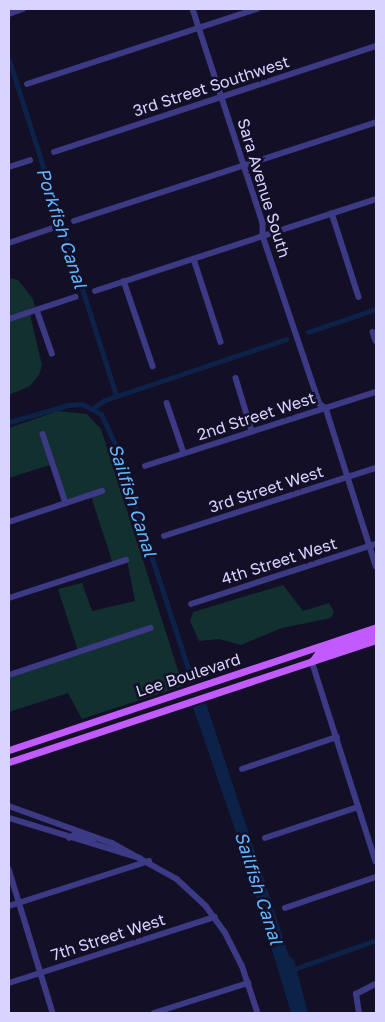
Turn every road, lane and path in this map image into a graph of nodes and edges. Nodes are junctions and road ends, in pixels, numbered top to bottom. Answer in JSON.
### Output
{"nodes":[{"id":1,"x":23,"y":9,"type":"edge"},
{"id":2,"x":193,"y":9,"type":"edge"},
{"id":3,"x":256,"y":9,"type":"edge"},
{"id":4,"x":9,"y":14,"type":"edge"},
{"id":5,"x":199,"y":28,"type":"junction"},
{"id":6,"x":376,"y":46,"type":"edge"},
{"id":7,"x":27,"y":84,"type":"dead end"},
{"id":8,"x":222,"y":97,"type":"junction"},
{"id":9,"x":376,"y":122,"type":"edge"},
{"id":10,"x":54,"y":152,"type":"dead end"},
{"id":11,"x":30,"y":160,"type":"dead end"},
{"id":12,"x":244,"y":166,"type":"junction"},
{"id":13,"x":9,"y":167,"type":"edge"},
{"id":14,"x":376,"y":199,"type":"edge"},
{"id":15,"x":332,"y":213,"type":"junction"},
{"id":16,"x":74,"y":222,"type":"dead end"},
{"id":17,"x":53,"y":228,"type":"dead end"},
{"id":18,"x":263,"y":236,"type":"junction"},
{"id":19,"x":9,"y":243,"type":"edge"},
{"id":20,"x":194,"y":258,"type":"junction"},
{"id":21,"x":124,"y":281,"type":"junction"},
{"id":22,"x":95,"y":291,"type":"dead end"},
{"id":23,"x":359,"y":297,"type":"dead end"},
{"id":24,"x":75,"y":298,"type":"dead end"},
{"id":25,"x":37,"y":310,"type":"junction"},
{"id":26,"x":9,"y":319,"type":"edge"},
{"id":27,"x":373,"y":332,"type":"dead end"},
{"id":28,"x":376,"y":341,"type":"edge"},
{"id":29,"x":222,"y":342,"type":"dead end"},
{"id":30,"x":52,"y":353,"type":"dead end"},
{"id":31,"x":153,"y":366,"type":"dead end"},
{"id":32,"x":236,"y":378,"type":"dead end"},
{"id":33,"x":376,"y":392,"type":"edge"},
{"id":34,"x":167,"y":403,"type":"dead end"},
{"id":35,"x":326,"y":408,"type":"junction"},
{"id":36,"x":252,"y":431,"type":"junction"},
{"id":37,"x":44,"y":434,"type":"dead end"},
{"id":38,"x":184,"y":453,"type":"junction"},
{"id":39,"x":145,"y":466,"type":"dead end"},
{"id":40,"x":376,"y":468,"type":"edge"},
{"id":41,"x":348,"y":477,"type":"junction"},
{"id":42,"x":102,"y":491,"type":"dead end"},
{"id":43,"x":66,"y":503,"type":"junction"},
{"id":44,"x":9,"y":522,"type":"edge"},
{"id":45,"x":164,"y":536,"type":"dead end"},
{"id":46,"x":373,"y":545,"type":"edge"},
{"id":47,"x":126,"y":560,"type":"dead end"},
{"id":48,"x":376,"y":566,"type":"edge"},
{"id":49,"x":9,"y":598,"type":"edge"},
{"id":50,"x":191,"y":604,"type":"dead end"},
{"id":51,"x":376,"y":627,"type":"edge"},
{"id":52,"x":150,"y":628,"type":"dead end"},
{"id":53,"x":376,"y":633,"type":"edge"},
{"id":54,"x":376,"y":640,"type":"edge"},
{"id":55,"x":312,"y":661,"type":"junction"},
{"id":56,"x":9,"y":675,"type":"edge"},
{"id":57,"x":337,"y":738,"type":"junction"},
{"id":58,"x":9,"y":750,"type":"edge"},
{"id":59,"x":9,"y":762,"type":"edge"},
{"id":60,"x":242,"y":769,"type":"dead end"},
{"id":61,"x":9,"y":806,"type":"edge"},
{"id":62,"x":358,"y":807,"type":"junction"},
{"id":63,"x":9,"y":818,"type":"edge"},
{"id":64,"x":65,"y":826,"type":"junction"},
{"id":65,"x":69,"y":838,"type":"junction"},
{"id":66,"x":264,"y":838,"type":"dead end"},
{"id":67,"x":112,"y":843,"type":"junction"},
{"id":68,"x":142,"y":858,"type":"junction"},
{"id":69,"x":148,"y":861,"type":"junction"},
{"id":70,"x":376,"y":861,"type":"edge"},
{"id":71,"x":9,"y":869,"type":"edge"},
{"id":72,"x":376,"y":877,"type":"edge"},
{"id":73,"x":19,"y":903,"type":"junction"},
{"id":74,"x":9,"y":906,"type":"edge"},
{"id":75,"x":285,"y":908,"type":"dead end"},
{"id":76,"x":215,"y":917,"type":"junction"},
{"id":77,"x":41,"y":973,"type":"junction"},
{"id":78,"x":9,"y":983,"type":"edge"},
{"id":79,"x":248,"y":983,"type":"junction"},
{"id":80,"x":376,"y":984,"type":"edge"},
{"id":81,"x":53,"y":1013,"type":"edge"},
{"id":82,"x":154,"y":1013,"type":"edge"},
{"id":83,"x":258,"y":1013,"type":"edge"},
{"id":84,"x":359,"y":1013,"type":"edge"}],
"edges":[{"from":1,"to":4,"type":"street"},
{"from":2,"to":5,"type":"street","name":"Sara Avenue South"},
{"from":3,"to":5,"type":"street"},
{"from":5,"to":7,"type":"street"},
{"from":5,"to":8,"type":"street","name":"Sara Avenue South"},
{"from":6,"to":8,"type":"street","name":"3rd Street Southwest"},
{"from":8,"to":10,"type":"street","name":"3rd Street Southwest"},
{"from":8,"to":12,"type":"street","name":"Sara Avenue South"},
{"from":9,"to":12,"type":"street"},
{"from":11,"to":13,"type":"street"},
{"from":12,"to":16,"type":"street"},
{"from":12,"to":18,"type":"street","name":"Sara Avenue South"},
{"from":14,"to":15,"type":"street"},
{"from":15,"to":18,"type":"street"},
{"from":15,"to":23,"type":"street"},
{"from":17,"to":19,"type":"street"},
{"from":18,"to":20,"type":"street"},
{"from":18,"to":35,"type":"street","name":"Sara Avenue South"},
{"from":20,"to":21,"type":"street"},
{"from":20,"to":29,"type":"street"},
{"from":21,"to":22,"type":"street"},
{"from":21,"to":31,"type":"street"},
{"from":24,"to":25,"type":"street"},
{"from":25,"to":26,"type":"street"},
{"from":25,"to":30,"type":"street"},
{"from":27,"to":28,"type":"street"},
{"from":32,"to":36,"type":"street"},
{"from":33,"to":35,"type":"street","name":"2nd Street West"},
{"from":34,"to":38,"type":"street"},
{"from":35,"to":36,"type":"street","name":"2nd Street West"},
{"from":35,"to":41,"type":"street","name":"Sara Avenue South"},
{"from":36,"to":38,"type":"street","name":"2nd Street West"},
{"from":37,"to":43,"type":"street"},
{"from":38,"to":39,"type":"street","name":"2nd Street West"},
{"from":40,"to":41,"type":"street","name":"3rd Street West"},
{"from":41,"to":45,"type":"street","name":"3rd Street West"},
{"from":41,"to":46,"type":"street","name":"Sara Avenue South"},
{"from":42,"to":43,"type":"street"},
{"from":43,"to":44,"type":"street"},
{"from":46,"to":48,"type":"street","name":"Sara Avenue South"},
{"from":46,"to":50,"type":"street","name":"4th Street West"},
{"from":47,"to":49,"type":"street"},
{"from":51,"to":58,"type":"main road","name":"Lee Boulevard"},
{"from":52,"to":56,"type":"street"},
{"from":53,"to":55,"type":"main road"},
{"from":54,"to":55,"type":"main road","name":"Lee Boulevard"},
{"from":55,"to":57,"type":"street"},
{"from":55,"to":59,"type":"main road","name":"Lee Boulevard"},
{"from":57,"to":60,"type":"street"},
{"from":57,"to":62,"type":"street"},
{"from":61,"to":64,"type":"street"},
{"from":62,"to":66,"type":"street"},
{"from":62,"to":70,"type":"street"},
{"from":63,"to":65,"type":"street"},
{"from":64,"to":65,"type":"street"},
{"from":64,"to":67,"type":"street"},
{"from":65,"to":67,"type":"street"},
{"from":65,"to":68,"type":"street"},
{"from":67,"to":68,"type":"street"},
{"from":68,"to":69,"type":"street"},
{"from":69,"to":73,"type":"street"},
{"from":69,"to":76,"type":"street"},
{"from":71,"to":73,"type":"street"},
{"from":72,"to":75,"type":"street"},
{"from":73,"to":74,"type":"street"},
{"from":73,"to":77,"type":"street"},
{"from":76,"to":77,"type":"street","name":"7th Street West"},
{"from":76,"to":79,"type":"street"},
{"from":77,"to":78,"type":"street","name":"7th Street West"},
{"from":77,"to":81,"type":"street"},
{"from":79,"to":82,"type":"street"},
{"from":79,"to":83,"type":"street"},
{"from":80,"to":84,"type":"street"}]}
